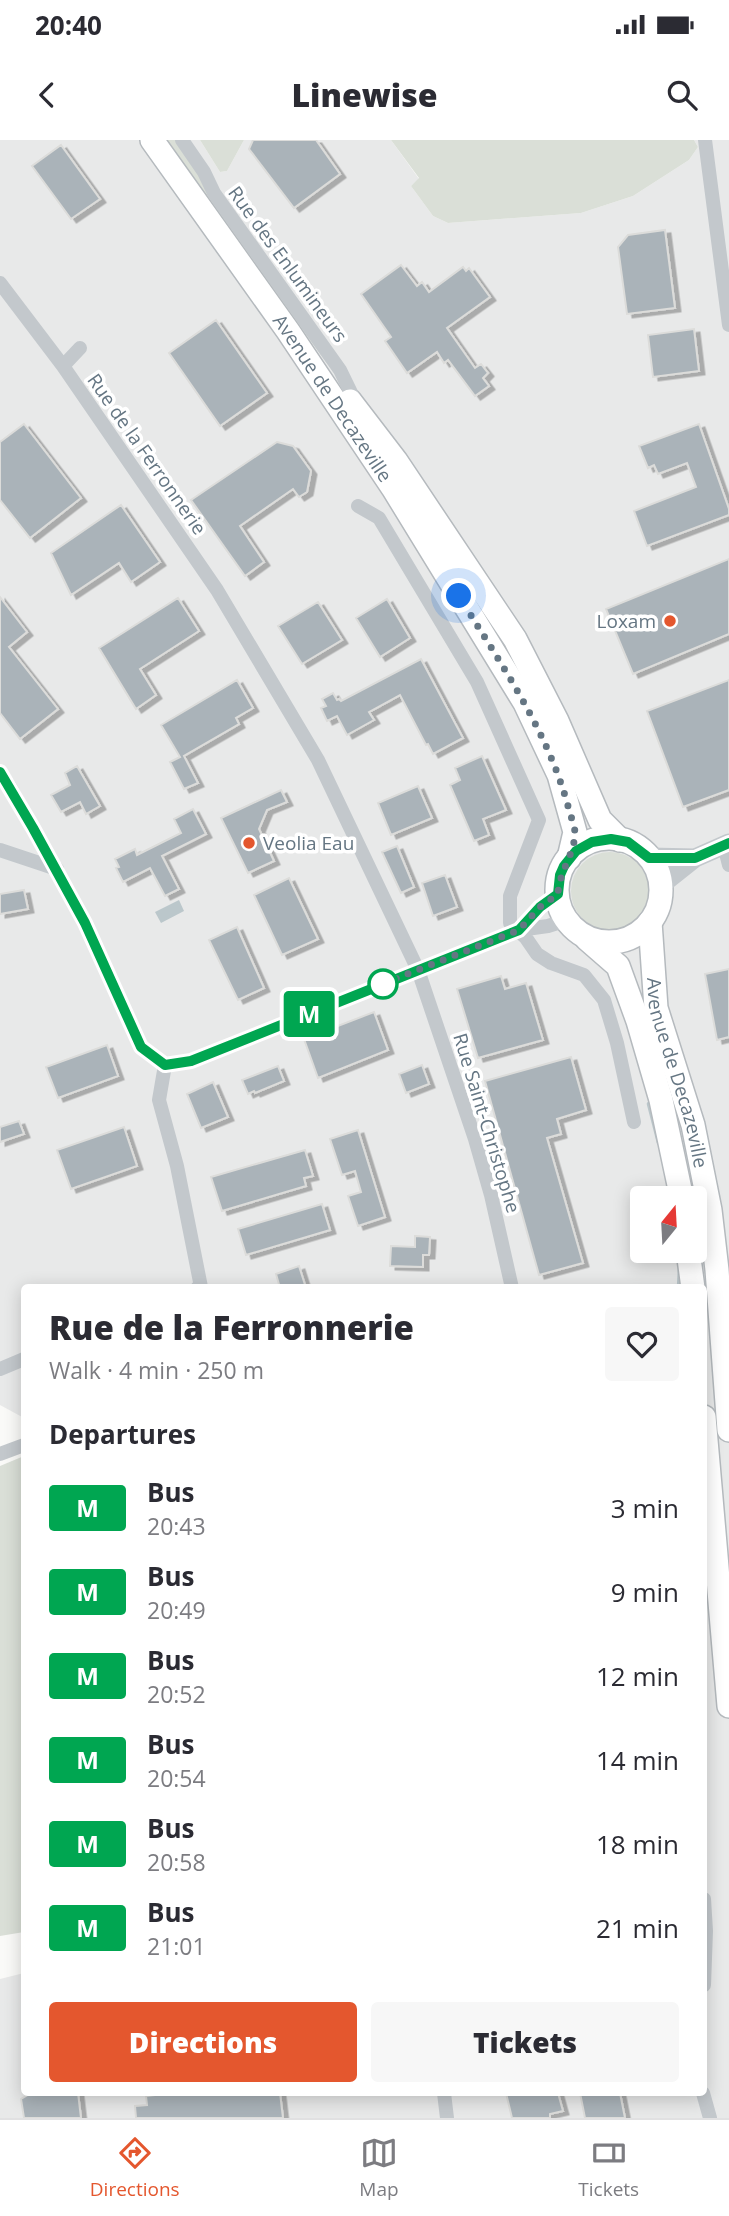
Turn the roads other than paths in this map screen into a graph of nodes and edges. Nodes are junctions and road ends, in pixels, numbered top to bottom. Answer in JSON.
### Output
{"nodes":[{"id":1,"x":152,"y":140,"type":"edge"},
{"id":2,"x":182,"y":140,"type":"edge"},
{"id":3,"x":705,"y":140,"type":"edge"},
{"id":4,"x":0,"y":283,"type":"edge"},
{"id":5,"x":729,"y":325,"type":"edge"},
{"id":6,"x":288,"y":331,"type":"junction"},
{"id":7,"x":80,"y":348,"type":"dead end"},
{"id":8,"x":63,"y":366,"type":"junction"},
{"id":9,"x":360,"y":412,"type":"junction"},
{"id":10,"x":358,"y":506,"type":"dead end"},
{"id":11,"x":0,"y":772,"type":"edge"},
{"id":12,"x":620,"y":840,"type":"junction"},
{"id":13,"x":726,"y":844,"type":"edge"},
{"id":14,"x":0,"y":850,"type":"edge"},
{"id":15,"x":569,"y":858,"type":"junction"},
{"id":16,"x":649,"y":858,"type":"junction"},
{"id":17,"x":695,"y":858,"type":"junction"},
{"id":18,"x":729,"y":865,"type":"edge"},
{"id":19,"x":57,"y":869,"type":"junction"},
{"id":20,"x":661,"y":885,"type":"junction"},
{"id":21,"x":558,"y":894,"type":"junction"},
{"id":22,"x":650,"y":922,"type":"junction"},
{"id":23,"x":574,"y":927,"type":"junction"},
{"id":24,"x":519,"y":930,"type":"junction"},
{"id":25,"x":418,"y":970,"type":"junction"},
{"id":26,"x":165,"y":1065,"type":"junction"},
{"id":27,"x":634,"y":1122,"type":"dead end"},
{"id":28,"x":679,"y":1186,"type":"edge"},
{"id":29,"x":690,"y":1264,"type":"edge"},
{"id":30,"x":200,"y":1284,"type":"edge"},
{"id":31,"x":511,"y":1284,"type":"edge"},
{"id":32,"x":692,"y":1284,"type":"edge"},
{"id":33,"x":21,"y":1360,"type":"edge"},
{"id":34,"x":0,"y":1369,"type":"edge"},
{"id":35,"x":729,"y":1430,"type":"edge"},
{"id":36,"x":21,"y":1446,"type":"edge"},
{"id":37,"x":707,"y":1452,"type":"edge"},
{"id":38,"x":0,"y":1454,"type":"edge"},
{"id":39,"x":729,"y":1706,"type":"edge"},
{"id":40,"x":444,"y":2096,"type":"edge"},
{"id":41,"x":704,"y":2096,"type":"edge"},
{"id":42,"x":447,"y":2118,"type":"edge"},
{"id":43,"x":710,"y":2118,"type":"edge"}],
"edges":[{"from":1,"to":6,"type":"main road"},
{"from":2,"to":9,"type":"street","name":"Rue des Enlumineurs"},
{"from":3,"to":5,"type":"street"},
{"from":4,"to":8,"type":"street","name":"Rue de la Ferronnerie"},
{"from":6,"to":9,"type":"main road","name":"Avenue de Decazeville"},
{"from":6,"to":15,"type":"main road","name":"Avenue de Decazeville"},
{"from":7,"to":8,"type":"street","name":"Rue de la Ferronnerie"},
{"from":8,"to":25,"type":"street","name":"Rue de la Ferronnerie"},
{"from":9,"to":12,"type":"main road","name":"Avenue de Decazeville"},
{"from":10,"to":24,"type":"street"},
{"from":11,"to":19,"type":"street"},
{"from":12,"to":15,"type":"main road"},
{"from":12,"to":16,"type":"main road"},
{"from":13,"to":17,"type":"street"},
{"from":13,"to":18,"type":"street"},
{"from":14,"to":19,"type":"street"},
{"from":15,"to":21,"type":"main road"},
{"from":16,"to":17,"type":"street"},
{"from":16,"to":20,"type":"main road"},
{"from":17,"to":20,"type":"street"},
{"from":19,"to":26,"type":"street"},
{"from":20,"to":22,"type":"main road"},
{"from":21,"to":23,"type":"main road"},
{"from":21,"to":24,"type":"street"},
{"from":22,"to":23,"type":"main road"},
{"from":22,"to":35,"type":"main road","name":"Avenue de Decazeville"},
{"from":23,"to":24,"type":"street"},
{"from":23,"to":28,"type":"main road","name":"Avenue de Decazeville"},
{"from":24,"to":25,"type":"street"},
{"from":24,"to":27,"type":"street"},
{"from":25,"to":26,"type":"street"},
{"from":25,"to":31,"type":"street","name":"Rue Saint-Christophe"},
{"from":26,"to":30,"type":"street"},
{"from":29,"to":32,"type":"main road"},
{"from":33,"to":34,"type":"street"},
{"from":36,"to":38,"type":"street"},
{"from":37,"to":39,"type":"main road"},
{"from":40,"to":42,"type":"street"},
{"from":41,"to":43,"type":"street"}]}
